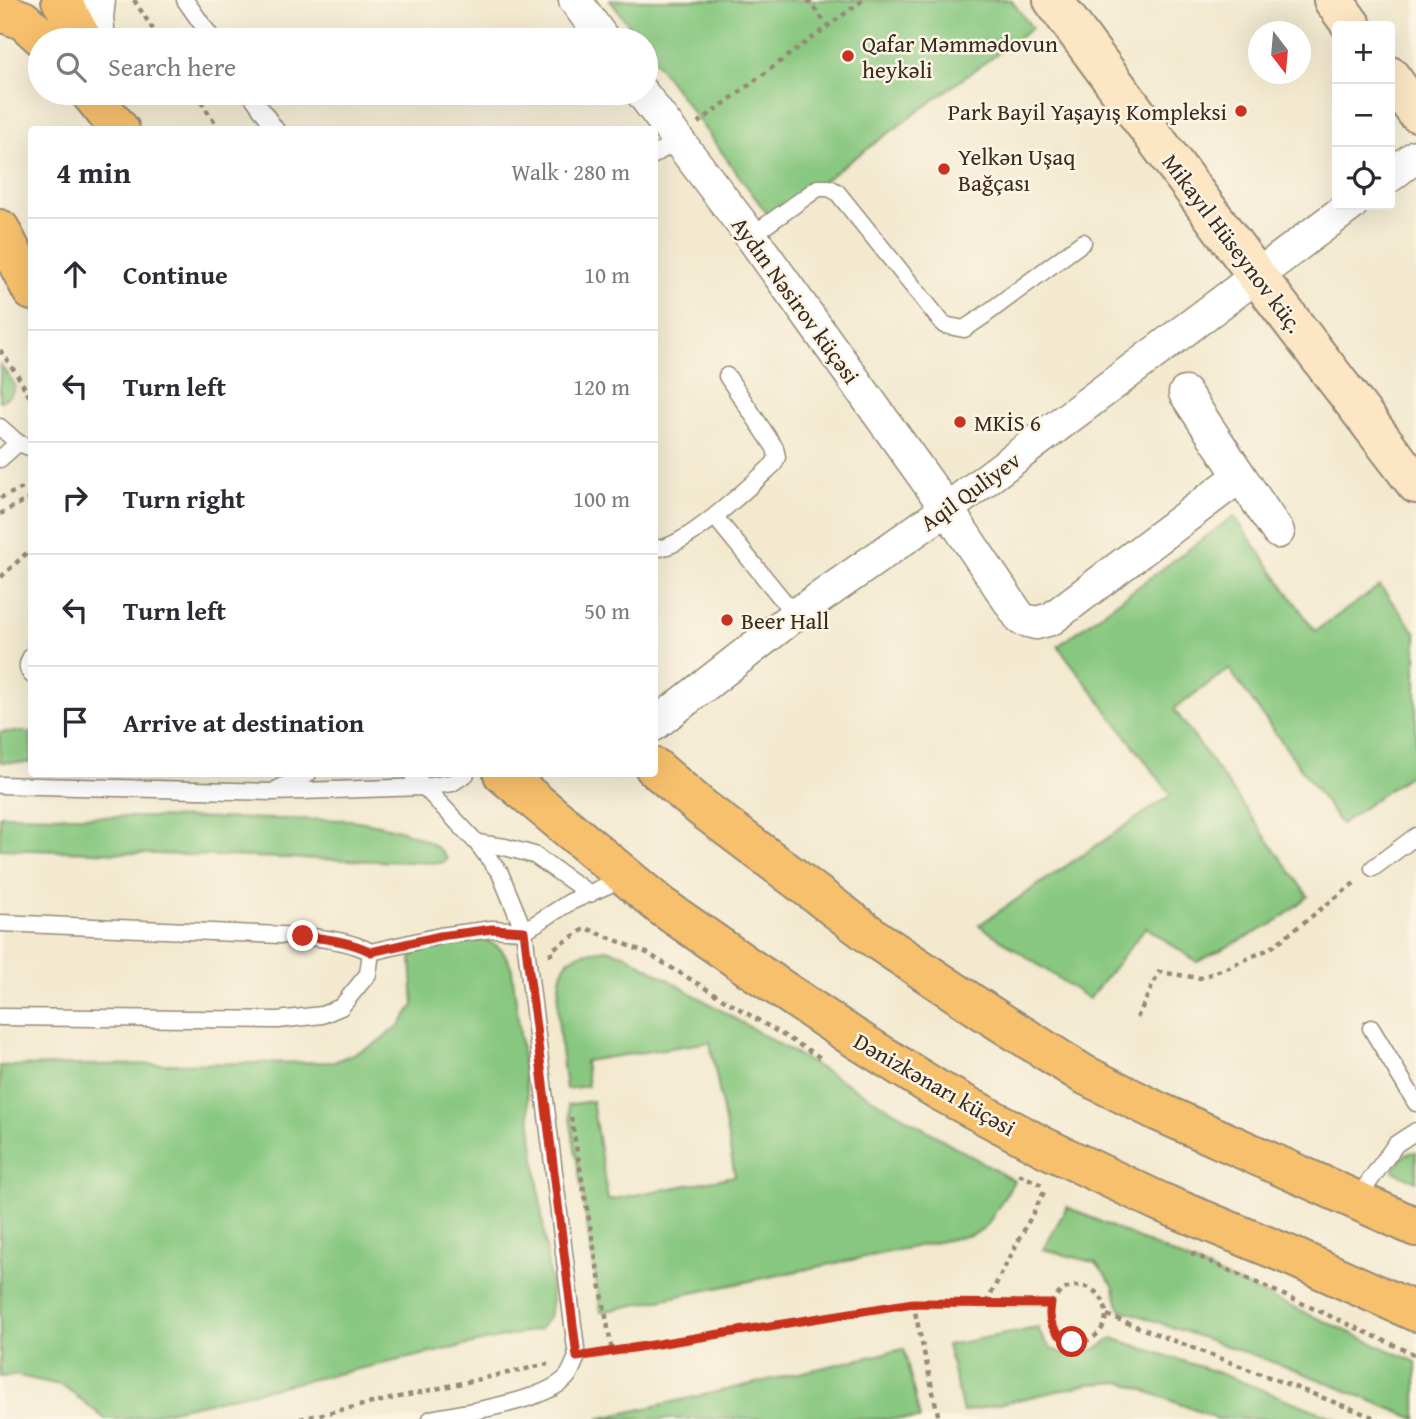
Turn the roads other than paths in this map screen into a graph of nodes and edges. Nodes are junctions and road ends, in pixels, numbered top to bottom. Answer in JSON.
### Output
{"nodes":[{"id":1,"x":61,"y":0,"type":"edge"},
{"id":2,"x":99,"y":0,"type":"edge"},
{"id":3,"x":185,"y":0,"type":"edge"},
{"id":4,"x":575,"y":0,"type":"edge"},
{"id":5,"x":1053,"y":0,"type":"edge"},
{"id":6,"x":1333,"y":0,"type":"edge"},
{"id":7,"x":0,"y":12,"type":"edge"},
{"id":8,"x":1348,"y":21,"type":"edge"},
{"id":9,"x":32,"y":28,"type":"edge"},
{"id":10,"x":76,"y":28,"type":"edge"},
{"id":11,"x":98,"y":28,"type":"edge"},
{"id":12,"x":205,"y":28,"type":"edge"},
{"id":13,"x":595,"y":28,"type":"edge"},
{"id":14,"x":1395,"y":83,"type":"edge"},
{"id":15,"x":100,"y":105,"type":"edge"},
{"id":16,"x":124,"y":105,"type":"edge"},
{"id":17,"x":258,"y":105,"type":"edge"},
{"id":18,"x":647,"y":105,"type":"edge"},
{"id":19,"x":1416,"y":112,"type":"edge"},
{"id":20,"x":117,"y":126,"type":"edge"},
{"id":21,"x":137,"y":126,"type":"edge"},
{"id":22,"x":273,"y":126,"type":"edge"},
{"id":23,"x":657,"y":126,"type":"edge"},
{"id":24,"x":658,"y":129,"type":"edge"},
{"id":25,"x":666,"y":147,"type":"edge"},
{"id":26,"x":1416,"y":156,"type":"edge"},
{"id":27,"x":1395,"y":172,"type":"edge"},
{"id":28,"x":1344,"y":210,"type":"edge"},
{"id":29,"x":0,"y":229,"type":"edge"},
{"id":30,"x":751,"y":236,"type":"junction"},
{"id":31,"x":1083,"y":242,"type":"dead end"},
{"id":32,"x":0,"y":255,"type":"edge"},
{"id":33,"x":1257,"y":276,"type":"junction"},
{"id":34,"x":28,"y":285,"type":"edge"},
{"id":35,"x":28,"y":288,"type":"edge"},
{"id":36,"x":727,"y":376,"type":"dead end"},
{"id":37,"x":1185,"y":393,"type":"dead end"},
{"id":38,"x":0,"y":427,"type":"edge"},
{"id":39,"x":25,"y":445,"type":"edge"},
{"id":40,"x":0,"y":459,"type":"edge"},
{"id":41,"x":1240,"y":476,"type":"junction"},
{"id":42,"x":1416,"y":484,"type":"edge"},
{"id":43,"x":947,"y":509,"type":"junction"},
{"id":44,"x":715,"y":517,"type":"junction"},
{"id":45,"x":1279,"y":533,"type":"dead end"},
{"id":46,"x":658,"y":550,"type":"edge"},
{"id":47,"x":795,"y":615,"type":"junction"},
{"id":48,"x":658,"y":722,"type":"edge"},
{"id":49,"x":658,"y":770,"type":"edge"},
{"id":50,"x":302,"y":777,"type":"edge"},
{"id":51,"x":415,"y":777,"type":"edge"},
{"id":52,"x":461,"y":777,"type":"edge"},
{"id":53,"x":507,"y":777,"type":"edge"},
{"id":54,"x":0,"y":785,"type":"edge"},
{"id":55,"x":424,"y":787,"type":"junction"},
{"id":56,"x":271,"y":792,"type":"junction"},
{"id":57,"x":1416,"y":836,"type":"edge"},
{"id":58,"x":477,"y":843,"type":"junction"},
{"id":59,"x":1373,"y":869,"type":"road end"},
{"id":60,"x":626,"y":877,"type":"junction"},
{"id":61,"x":590,"y":894,"type":"junction"},
{"id":62,"x":0,"y":923,"type":"edge"},
{"id":63,"x":524,"y":931,"type":"junction"},
{"id":64,"x":371,"y":952,"type":"junction"},
{"id":65,"x":0,"y":1017,"type":"edge"},
{"id":66,"x":1371,"y":1028,"type":"dead end"},
{"id":67,"x":1416,"y":1103,"type":"edge"},
{"id":68,"x":1416,"y":1131,"type":"edge"},
{"id":69,"x":1356,"y":1200,"type":"junction"},
{"id":70,"x":1416,"y":1227,"type":"edge"},
{"id":71,"x":1416,"y":1312,"type":"edge"},
{"id":72,"x":431,"y":1419,"type":"edge"}],
"edges":[{"from":1,"to":10,"type":"highway"},
{"from":2,"to":11,"type":"street"},
{"from":3,"to":12,"type":"lane"},
{"from":4,"to":13,"type":"street"},
{"from":5,"to":33,"type":"street","name":"Mikayıl Hüseynov küç."},
{"from":6,"to":8,"type":"street"},
{"from":7,"to":9,"type":"highway"},
{"from":14,"to":19,"type":"street"},
{"from":15,"to":20,"type":"highway"},
{"from":16,"to":21,"type":"highway"},
{"from":17,"to":22,"type":"lane"},
{"from":18,"to":23,"type":"street","name":"Aydın Nəsirov küçəsi"},
{"from":24,"to":25,"type":"street","name":"Aydın Nəsirov küçəsi"},
{"from":25,"to":30,"type":"street","name":"Aydın Nəsirov küçəsi"},
{"from":26,"to":27,"type":"street"},
{"from":28,"to":33,"type":"street","name":"Aqil Quliyev"},
{"from":29,"to":34,"type":"highway"},
{"from":30,"to":31,"type":"lane"},
{"from":30,"to":43,"type":"street","name":"Aydın Nəsirov küçəsi"},
{"from":32,"to":35,"type":"highway"},
{"from":33,"to":42,"type":"street","name":"Mikayıl Hüseynov küç."},
{"from":33,"to":43,"type":"street","name":"Aqil Quliyev"},
{"from":36,"to":44,"type":"lane"},
{"from":37,"to":41,"type":"street"},
{"from":38,"to":39,"type":"lane"},
{"from":39,"to":40,"type":"lane"},
{"from":41,"to":43,"type":"street","name":"Aydın Nəsirov küçəsi"},
{"from":41,"to":45,"type":"street"},
{"from":43,"to":47,"type":"street","name":"Aqil Quliyev"},
{"from":44,"to":46,"type":"lane"},
{"from":44,"to":47,"type":"lane"},
{"from":47,"to":48,"type":"street","name":"Aqil Quliyev"},
{"from":49,"to":69,"type":"highway"},
{"from":50,"to":56,"type":"lane"},
{"from":51,"to":55,"type":"lane"},
{"from":52,"to":55,"type":"lane"},
{"from":53,"to":60,"type":"highway","name":"Dənizkənarı küçəsi"},
{"from":54,"to":56,"type":"lane"},
{"from":55,"to":56,"type":"lane"},
{"from":55,"to":58,"type":"lane"},
{"from":57,"to":59,"type":"lane"},
{"from":58,"to":61,"type":"lane"},
{"from":58,"to":63,"type":"lane"},
{"from":60,"to":61,"type":"lane"},
{"from":60,"to":71,"type":"highway","name":"Dənizkənarı küçəsi"},
{"from":61,"to":63,"type":"lane"},
{"from":62,"to":64,"type":"lane"},
{"from":63,"to":64,"type":"lane"},
{"from":63,"to":72,"type":"lane"},
{"from":64,"to":65,"type":"lane"},
{"from":66,"to":67,"type":"lane"},
{"from":68,"to":69,"type":"lane"},
{"from":69,"to":70,"type":"highway"}]}
